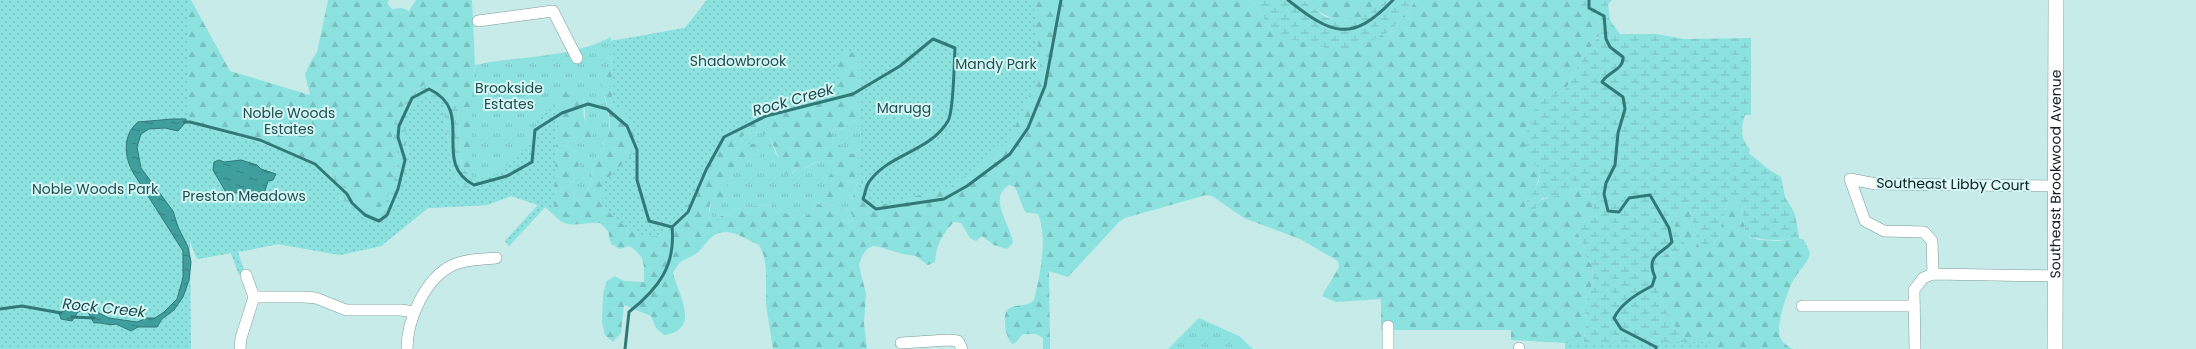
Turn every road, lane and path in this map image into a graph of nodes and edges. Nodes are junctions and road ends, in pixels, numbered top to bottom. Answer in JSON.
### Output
{"nodes":[{"id":1,"x":2056,"y":0,"type":"edge"},
{"id":2,"x":553,"y":6,"type":"edge"},
{"id":3,"x":478,"y":21,"type":"dead end"},
{"id":4,"x":577,"y":58,"type":"dead end"},
{"id":5,"x":2056,"y":186,"type":"junction"},
{"id":6,"x":496,"y":258,"type":"dead end"},
{"id":7,"x":1933,"y":274,"type":"junction"},
{"id":8,"x":246,"y":275,"type":"dead end"},
{"id":9,"x":2056,"y":276,"type":"junction"},
{"id":10,"x":254,"y":297,"type":"junction"},
{"id":11,"x":1802,"y":306,"type":"dead end"},
{"id":12,"x":1914,"y":306,"type":"junction"},
{"id":13,"x":414,"y":312,"type":"junction"},
{"id":14,"x":1388,"y":326,"type":"dead end"},
{"id":15,"x":901,"y":343,"type":"dead end"},
{"id":16,"x":1914,"y":344,"type":"edge"},
{"id":17,"x":960,"y":345,"type":"edge"},
{"id":18,"x":240,"y":349,"type":"edge"},
{"id":19,"x":407,"y":349,"type":"edge"},
{"id":20,"x":1388,"y":349,"type":"edge"},
{"id":21,"x":2055,"y":349,"type":"edge"}],
"edges":[{"from":1,"to":5,"type":"main road","name":"Southeast Brookwood Avenue"},
{"from":2,"to":3,"type":"street"},
{"from":2,"to":4,"type":"street"},
{"from":5,"to":7,"type":"street","name":"Southeast Libby Court"},
{"from":5,"to":9,"type":"main road","name":"Southeast Brookwood Avenue"},
{"from":6,"to":13,"type":"street"},
{"from":7,"to":9,"type":"street"},
{"from":7,"to":12,"type":"street"},
{"from":8,"to":10,"type":"street"},
{"from":9,"to":21,"type":"main road","name":"Southeast Brookwood Avenue"},
{"from":10,"to":13,"type":"street"},
{"from":10,"to":18,"type":"street"},
{"from":11,"to":12,"type":"street"},
{"from":12,"to":16,"type":"street"},
{"from":13,"to":19,"type":"street"},
{"from":14,"to":20,"type":"street"},
{"from":15,"to":17,"type":"street"}]}
